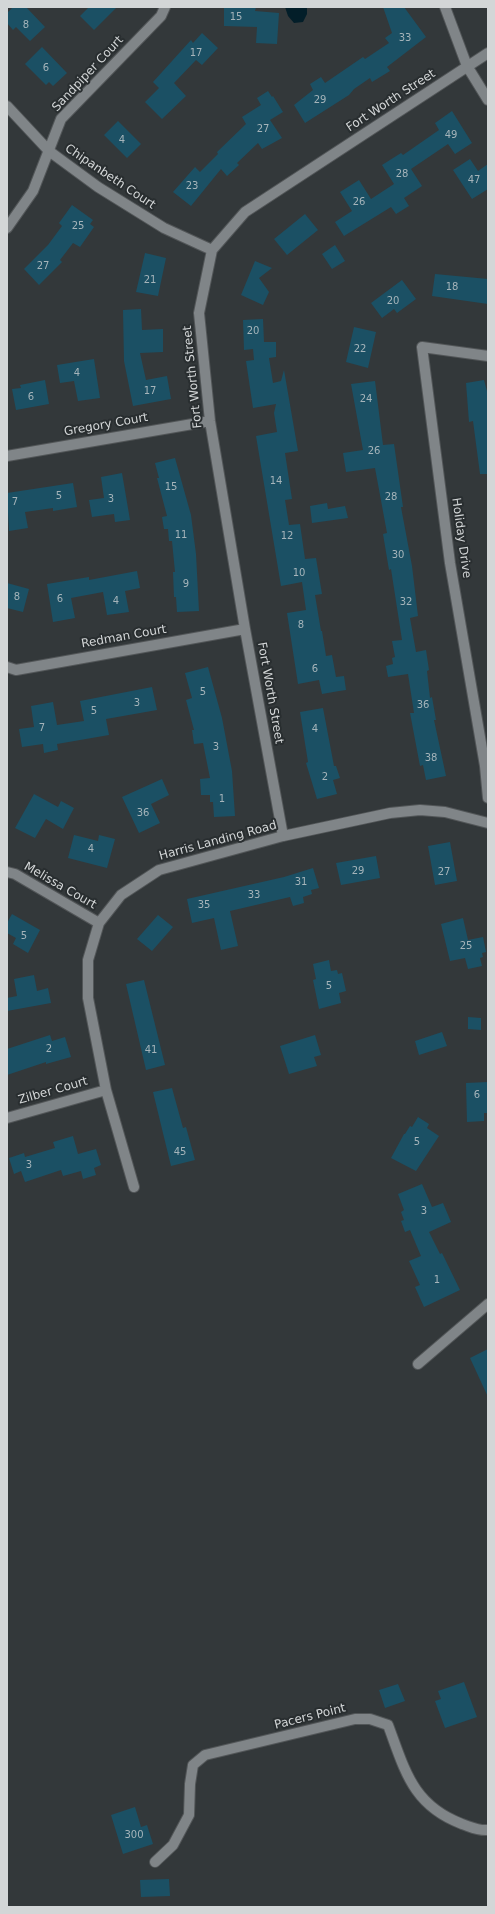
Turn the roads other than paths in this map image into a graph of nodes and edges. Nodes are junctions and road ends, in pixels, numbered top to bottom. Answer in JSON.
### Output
{"nodes":[{"id":1,"x":165,"y":7,"type":"edge"},
{"id":2,"x":446,"y":7,"type":"edge"},
{"id":3,"x":488,"y":53,"type":"edge"},
{"id":4,"x":467,"y":66,"type":"junction"},
{"id":5,"x":488,"y":100,"type":"edge"},
{"id":6,"x":7,"y":106,"type":"edge"},
{"id":7,"x":49,"y":151,"type":"junction"},
{"id":8,"x":7,"y":228,"type":"edge"},
{"id":9,"x":212,"y":250,"type":"junction"},
{"id":10,"x":488,"y":356,"type":"edge"},
{"id":11,"x":210,"y":421,"type":"junction"},
{"id":12,"x":7,"y":456,"type":"edge"},
{"id":13,"x":245,"y":629,"type":"junction"},
{"id":14,"x":7,"y":667,"type":"edge"},
{"id":15,"x":488,"y":798,"type":"edge"},
{"id":16,"x":488,"y":823,"type":"edge"},
{"id":17,"x":283,"y":836,"type":"junction"},
{"id":18,"x":7,"y":872,"type":"edge"},
{"id":19,"x":99,"y":923,"type":"junction"},
{"id":20,"x":106,"y":1090,"type":"junction"},
{"id":21,"x":7,"y":1118,"type":"edge"},
{"id":22,"x":134,"y":1187,"type":"dead end"},
{"id":23,"x":488,"y":1304,"type":"edge"},
{"id":24,"x":418,"y":1364,"type":"dead end"},
{"id":25,"x":488,"y":1830,"type":"edge"},
{"id":26,"x":155,"y":1862,"type":"dead end"}],
"edges":[{"from":1,"to":7,"type":"street","name":"Sandpiper Court"},
{"from":2,"to":4,"type":"street"},
{"from":3,"to":4,"type":"street","name":"Fort Worth Street"},
{"from":4,"to":5,"type":"street"},
{"from":4,"to":9,"type":"street","name":"Fort Worth Street"},
{"from":6,"to":7,"type":"street","name":"Chipanbeth Court"},
{"from":7,"to":8,"type":"street","name":"Sandpiper Court"},
{"from":7,"to":9,"type":"street","name":"Chipanbeth Court"},
{"from":9,"to":11,"type":"street","name":"Fort Worth Street"},
{"from":10,"to":15,"type":"street","name":"Holiday Drive"},
{"from":11,"to":12,"type":"street","name":"Gregory Court"},
{"from":11,"to":13,"type":"street","name":"Fort Worth Street"},
{"from":13,"to":14,"type":"street","name":"Redman Court"},
{"from":13,"to":17,"type":"street","name":"Fort Worth Street"},
{"from":16,"to":17,"type":"street","name":"Harris Landing Road"},
{"from":17,"to":19,"type":"street","name":"Harris Landing Road"},
{"from":18,"to":19,"type":"street","name":"Melissa Court"},
{"from":19,"to":20,"type":"street","name":"Harris Landing Road"},
{"from":20,"to":21,"type":"street","name":"Zilber Court"},
{"from":20,"to":22,"type":"street","name":"Harris Landing Road"},
{"from":23,"to":24,"type":"street"},
{"from":25,"to":26,"type":"street","name":"Pacers Point"}]}
